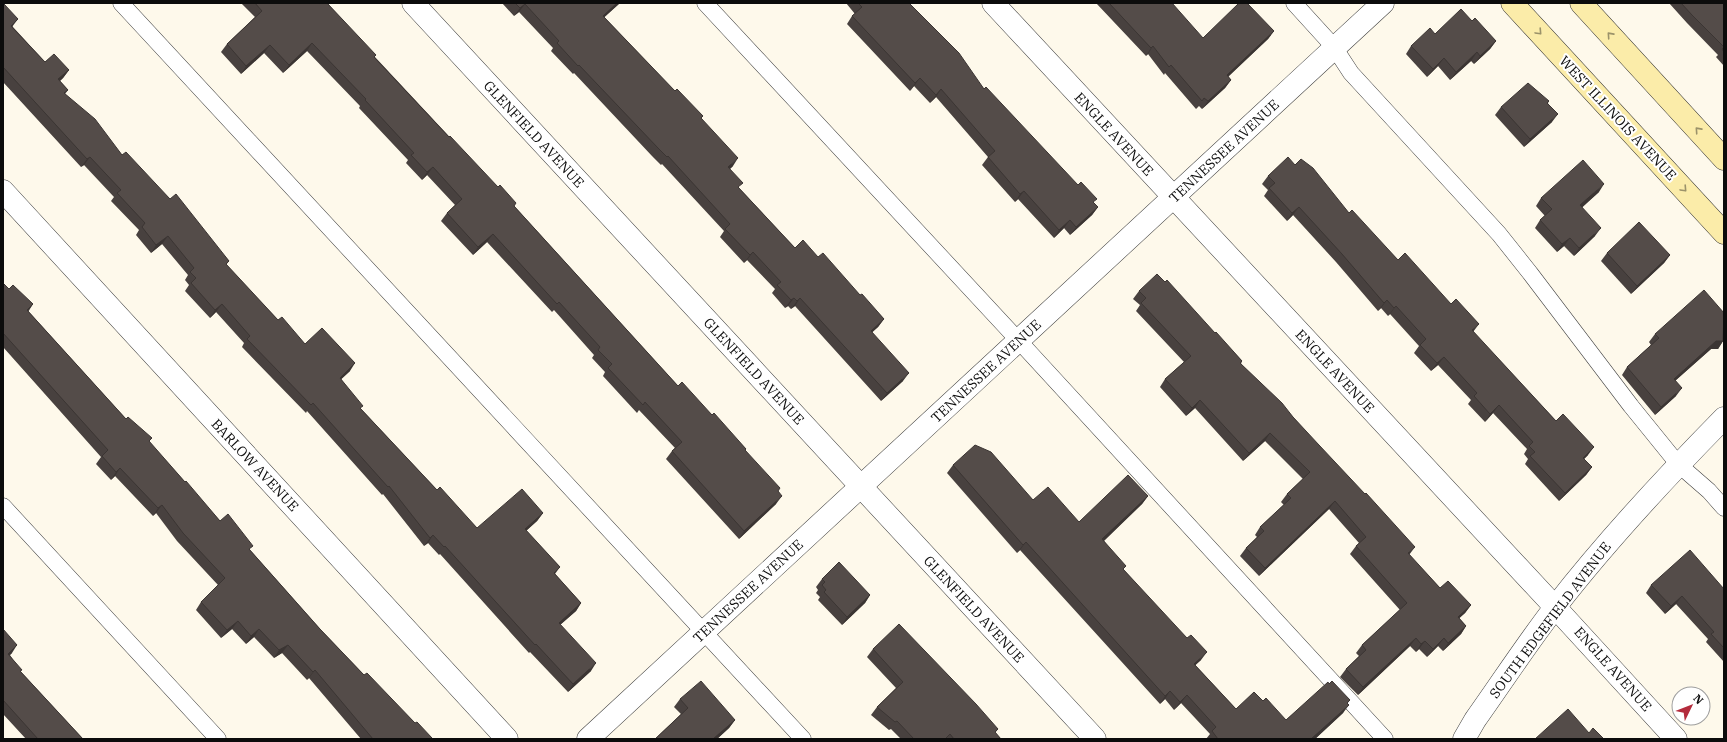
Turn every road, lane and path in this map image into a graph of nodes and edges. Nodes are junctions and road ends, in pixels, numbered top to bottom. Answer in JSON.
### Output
{"nodes":[{"id":1,"x":121,"y":3,"type":"edge"},
{"id":2,"x":413,"y":3,"type":"edge"},
{"id":3,"x":705,"y":3,"type":"edge"},
{"id":4,"x":993,"y":3,"type":"edge"},
{"id":5,"x":1294,"y":3,"type":"edge"},
{"id":6,"x":1383,"y":3,"type":"edge"},
{"id":7,"x":1512,"y":3,"type":"edge"},
{"id":8,"x":1581,"y":3,"type":"edge"},
{"id":9,"x":1334,"y":47,"type":"junction"},
{"id":10,"x":1724,"y":159,"type":"edge"},
{"id":11,"x":3,"y":191,"type":"edge"},
{"id":12,"x":1174,"y":198,"type":"junction"},
{"id":13,"x":1724,"y":233,"type":"edge"},
{"id":14,"x":1019,"y":341,"type":"junction"},
{"id":15,"x":1724,"y":418,"type":"edge"},
{"id":16,"x":1678,"y":464,"type":"junction"},
{"id":17,"x":861,"y":487,"type":"junction"},
{"id":18,"x":3,"y":506,"type":"edge"},
{"id":19,"x":1724,"y":508,"type":"edge"},
{"id":20,"x":1555,"y":607,"type":"junction"},
{"id":21,"x":704,"y":632,"type":"junction"},
{"id":22,"x":218,"y":739,"type":"edge"},
{"id":23,"x":507,"y":739,"type":"edge"},
{"id":24,"x":588,"y":739,"type":"edge"},
{"id":25,"x":803,"y":739,"type":"edge"},
{"id":26,"x":1096,"y":739,"type":"edge"},
{"id":27,"x":1385,"y":739,"type":"edge"},
{"id":28,"x":1464,"y":739,"type":"edge"},
{"id":29,"x":1676,"y":739,"type":"edge"}],
"edges":[{"from":1,"to":21,"type":"lane"},
{"from":2,"to":17,"type":"street","name":"GLENFIELD AVENUE"},
{"from":3,"to":14,"type":"lane"},
{"from":4,"to":12,"type":"street","name":"ENGLE AVENUE"},
{"from":5,"to":9,"type":"lane"},
{"from":6,"to":9,"type":"street","name":"TENNESSEE AVENUE"},
{"from":7,"to":13,"type":"main road","name":"WEST ILLINOIS AVENUE","one_way":true},
{"from":10,"to":8,"type":"main road","one_way":true},
{"from":9,"to":12,"type":"street","name":"TENNESSEE AVENUE"},
{"from":9,"to":16,"type":"lane"},
{"from":11,"to":23,"type":"street","name":"BARLOW AVENUE"},
{"from":12,"to":14,"type":"street","name":"TENNESSEE AVENUE"},
{"from":12,"to":20,"type":"street","name":"ENGLE AVENUE"},
{"from":14,"to":17,"type":"street","name":"TENNESSEE AVENUE"},
{"from":14,"to":27,"type":"lane"},
{"from":15,"to":16,"type":"street","name":"SOUTH EDGEFIELD AVENUE"},
{"from":16,"to":19,"type":"lane"},
{"from":16,"to":20,"type":"street","name":"SOUTH EDGEFIELD AVENUE"},
{"from":17,"to":21,"type":"street","name":"TENNESSEE AVENUE"},
{"from":17,"to":26,"type":"street","name":"GLENFIELD AVENUE"},
{"from":18,"to":22,"type":"lane"},
{"from":20,"to":28,"type":"street","name":"SOUTH EDGEFIELD AVENUE"},
{"from":20,"to":29,"type":"street","name":"ENGLE AVENUE"},
{"from":21,"to":24,"type":"street","name":"TENNESSEE AVENUE"},
{"from":21,"to":25,"type":"lane"}]}
